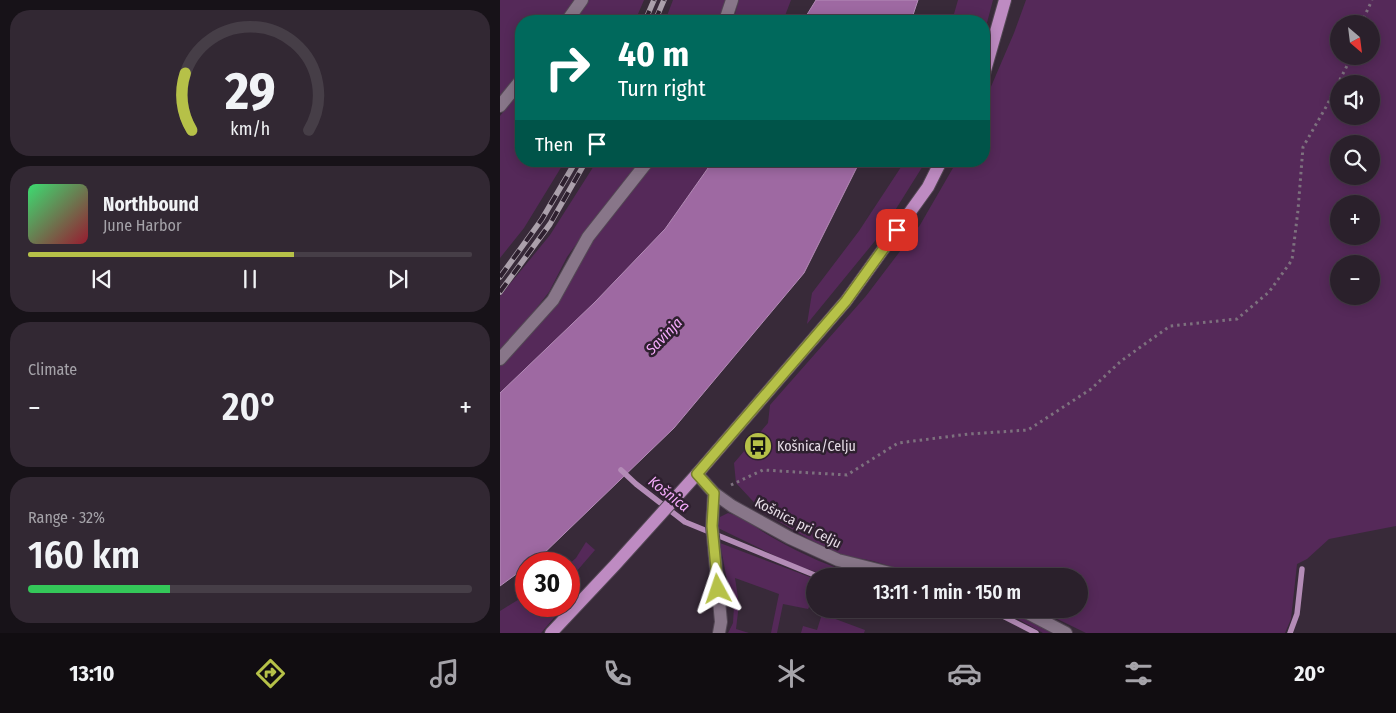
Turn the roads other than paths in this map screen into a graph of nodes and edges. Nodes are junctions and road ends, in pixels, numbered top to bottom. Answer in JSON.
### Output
{"nodes":[{"id":1,"x":582,"y":0,"type":"edge"},
{"id":2,"x":732,"y":0,"type":"edge"},
{"id":3,"x":1005,"y":0,"type":"edge"},
{"id":4,"x":571,"y":15,"type":"edge"},
{"id":5,"x":727,"y":15,"type":"edge"},
{"id":6,"x":990,"y":53,"type":"edge"},
{"id":7,"x":515,"y":87,"type":"edge"},
{"id":8,"x":500,"y":106,"type":"edge"},
{"id":9,"x":643,"y":167,"type":"edge"},
{"id":10,"x":938,"y":167,"type":"edge"},
{"id":11,"x":500,"y":359,"type":"edge"},
{"id":12,"x":697,"y":474,"type":"junction"},
{"id":13,"x":714,"y":493,"type":"junction"},
{"id":14,"x":870,"y":568,"type":"edge"},
{"id":15,"x":1037,"y":618,"type":"edge"},
{"id":16,"x":551,"y":633,"type":"edge"},
{"id":17,"x":720,"y":633,"type":"edge"},
{"id":18,"x":1066,"y":633,"type":"edge"}],
"edges":[{"from":1,"to":4,"type":"street"},
{"from":2,"to":5,"type":"street"},
{"from":3,"to":6,"type":"main road"},
{"from":7,"to":8,"type":"street"},
{"from":9,"to":11,"type":"street"},
{"from":10,"to":12,"type":"main road"},
{"from":12,"to":13,"type":"street","name":"Košnica pri Celju"},
{"from":12,"to":16,"type":"main road"},
{"from":13,"to":14,"type":"street","name":"Košnica pri Celju"},
{"from":13,"to":17,"type":"street"},
{"from":15,"to":18,"type":"street"}]}
